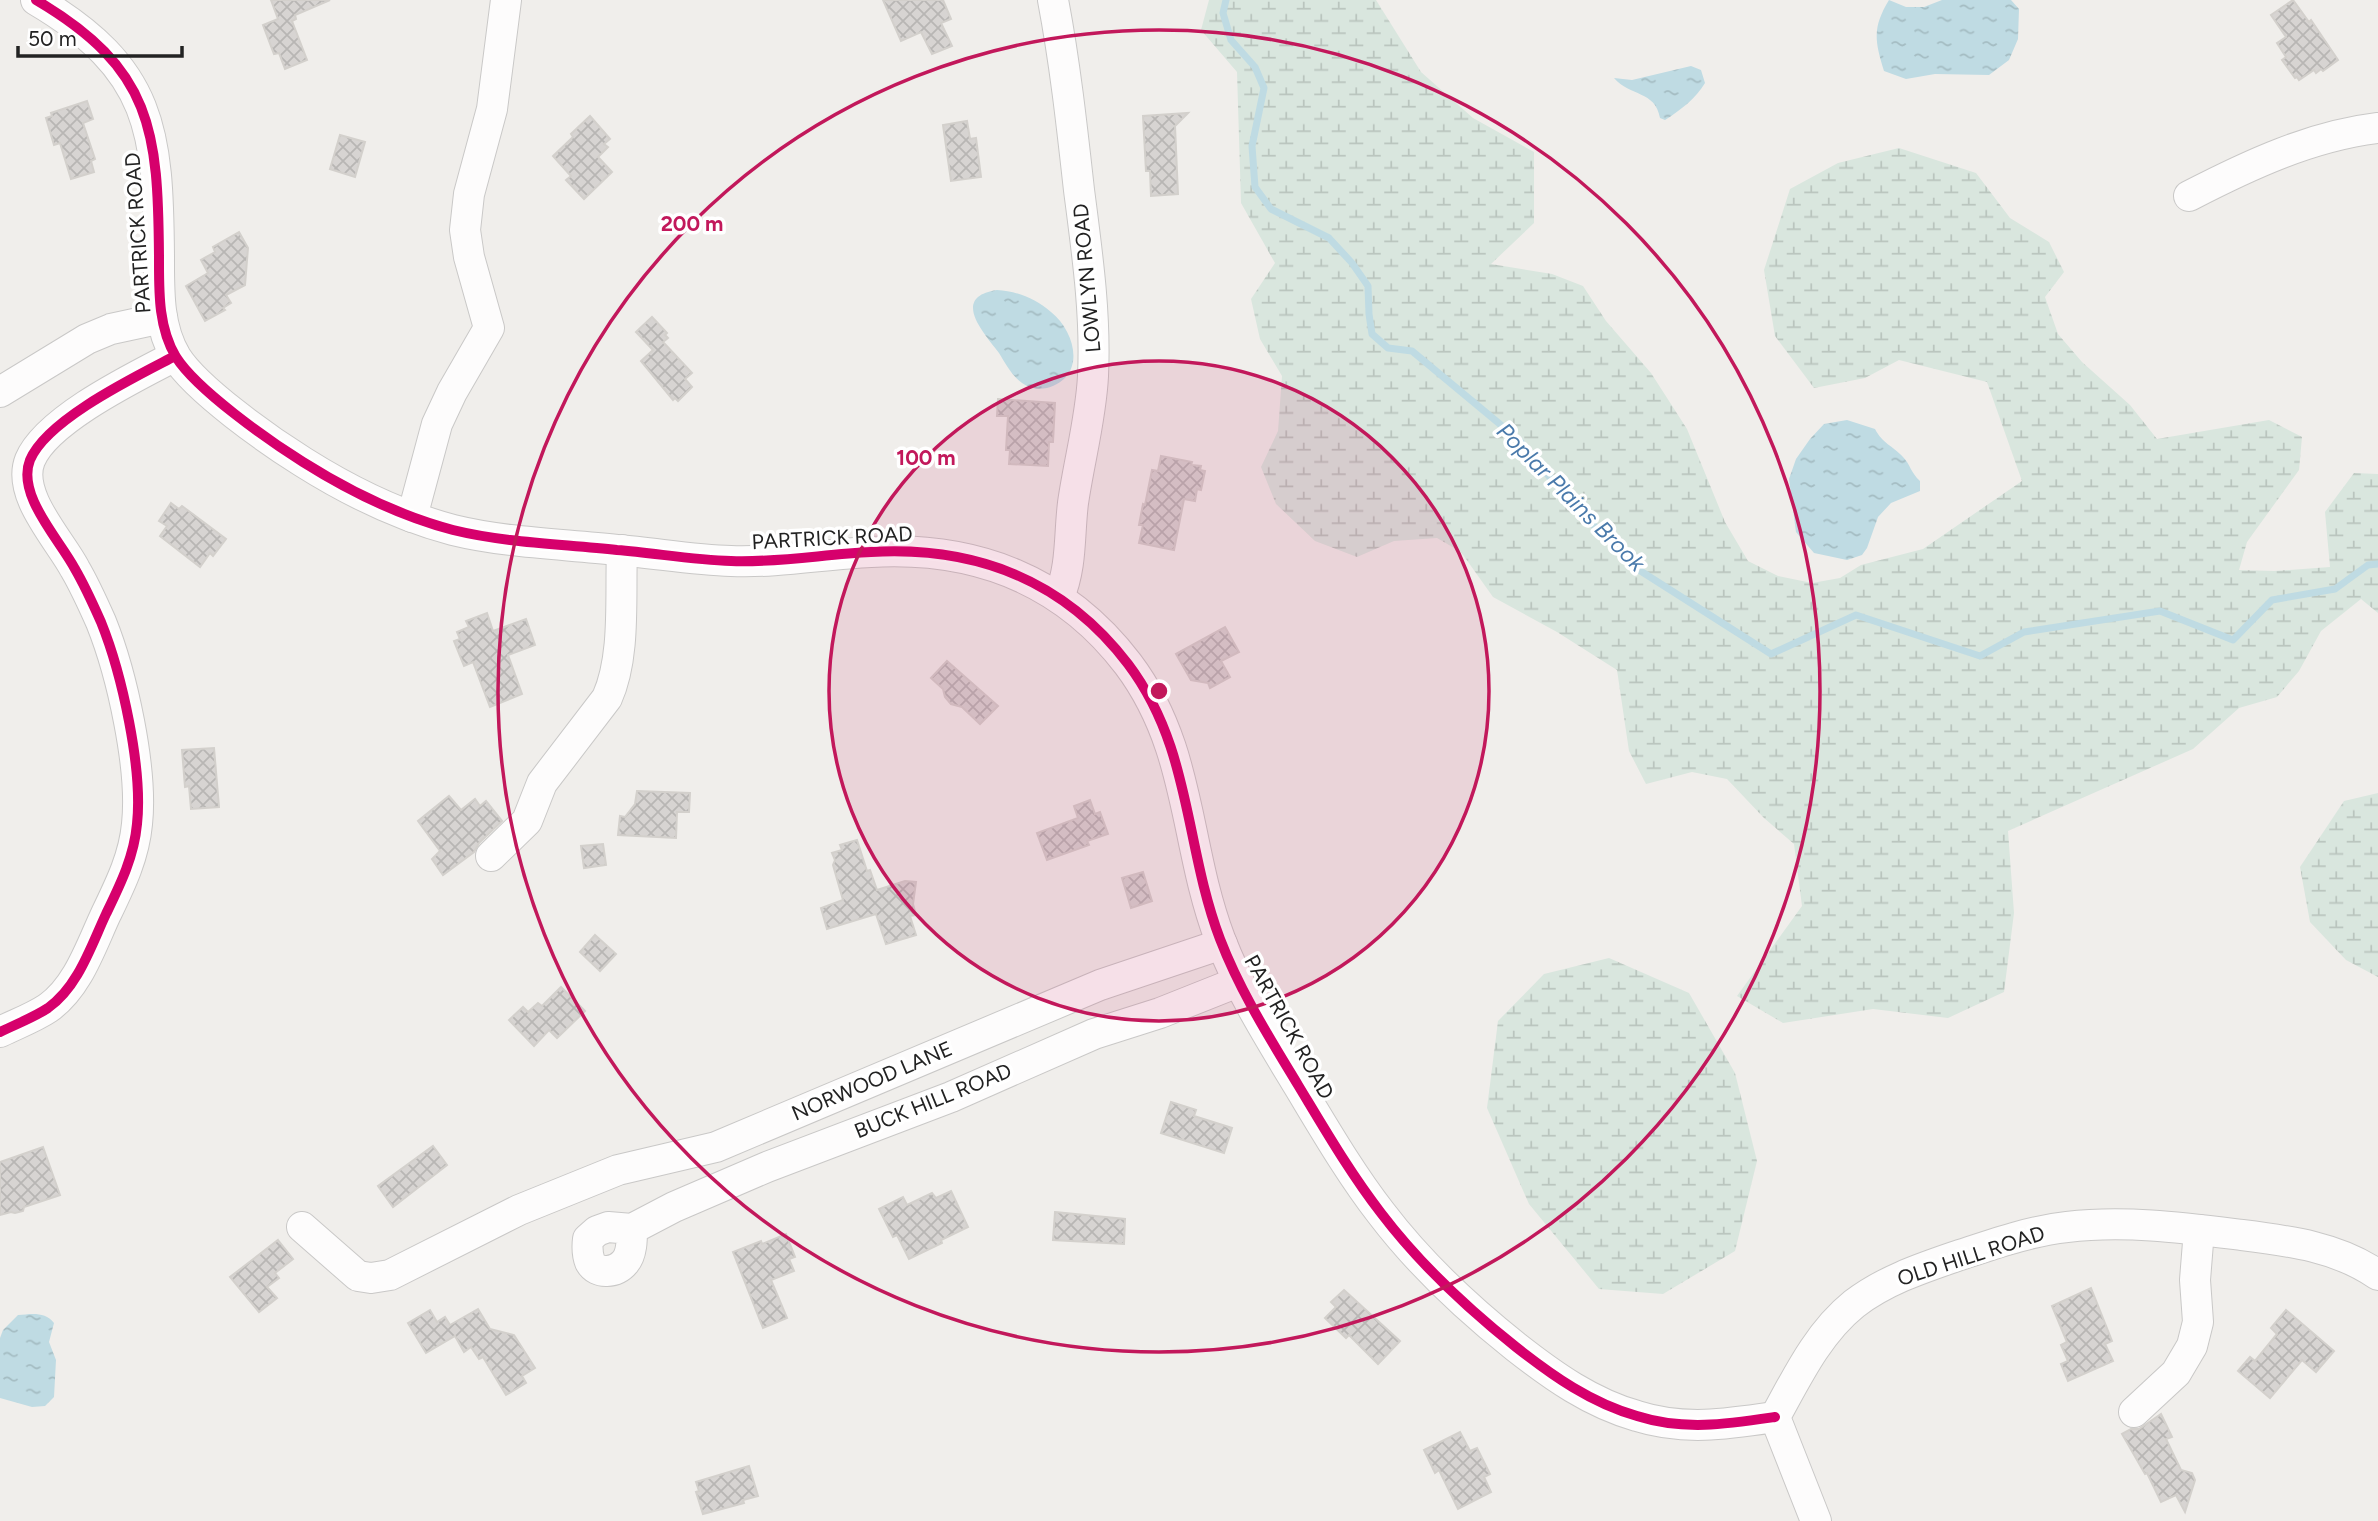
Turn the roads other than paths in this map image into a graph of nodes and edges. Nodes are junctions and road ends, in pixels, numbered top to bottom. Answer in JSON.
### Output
{"nodes":[{"id":1,"x":36,"y":0,"type":"edge"},
{"id":2,"x":506,"y":0,"type":"edge"},
{"id":3,"x":1053,"y":0,"type":"edge"},
{"id":4,"x":2378,"y":128,"type":"edge"},
{"id":5,"x":2189,"y":196,"type":"dead end"},
{"id":6,"x":162,"y":318,"type":"junction"},
{"id":7,"x":175,"y":356,"type":"junction"},
{"id":8,"x":0,"y":392,"type":"edge"},
{"id":9,"x":412,"y":516,"type":"junction"},
{"id":10,"x":622,"y":550,"type":"junction"},
{"id":11,"x":1059,"y":597,"type":"junction"},
{"id":12,"x":491,"y":856,"type":"dead end"},
{"id":13,"x":1222,"y":944,"type":"junction"},
{"id":14,"x":1238,"y":982,"type":"junction"},
{"id":15,"x":0,"y":1031,"type":"edge"},
{"id":16,"x":302,"y":1227,"type":"dead end"},
{"id":17,"x":632,"y":1228,"type":"dead end"},
{"id":18,"x":2199,"y":1230,"type":"junction"},
{"id":19,"x":2378,"y":1275,"type":"edge"},
{"id":20,"x":2134,"y":1412,"type":"dead end"},
{"id":21,"x":1775,"y":1417,"type":"junction"},
{"id":22,"x":1816,"y":1521,"type":"edge"}],
"edges":[{"from":1,"to":6,"type":"street","name":"PARTRICK ROAD"},
{"from":2,"to":9,"type":"street"},
{"from":3,"to":11,"type":"street","name":"LOWLYN ROAD"},
{"from":4,"to":5,"type":"street"},
{"from":6,"to":7,"type":"street","name":"PARTRICK ROAD"},
{"from":6,"to":8,"type":"street"},
{"from":7,"to":9,"type":"street","name":"PARTRICK ROAD"},
{"from":7,"to":15,"type":"street"},
{"from":9,"to":10,"type":"street","name":"PARTRICK ROAD"},
{"from":10,"to":11,"type":"street","name":"PARTRICK ROAD"},
{"from":10,"to":12,"type":"street"},
{"from":11,"to":13,"type":"street","name":"PARTRICK ROAD"},
{"from":13,"to":14,"type":"street","name":"PARTRICK ROAD"},
{"from":13,"to":16,"type":"street","name":"NORWOOD LANE"},
{"from":14,"to":17,"type":"street","name":"BUCK HILL ROAD"},
{"from":14,"to":21,"type":"street","name":"PARTRICK ROAD"},
{"from":18,"to":19,"type":"street","name":"OLD HILL ROAD"},
{"from":18,"to":20,"type":"street"},
{"from":18,"to":21,"type":"street","name":"OLD HILL ROAD"},
{"from":21,"to":22,"type":"street"}]}
